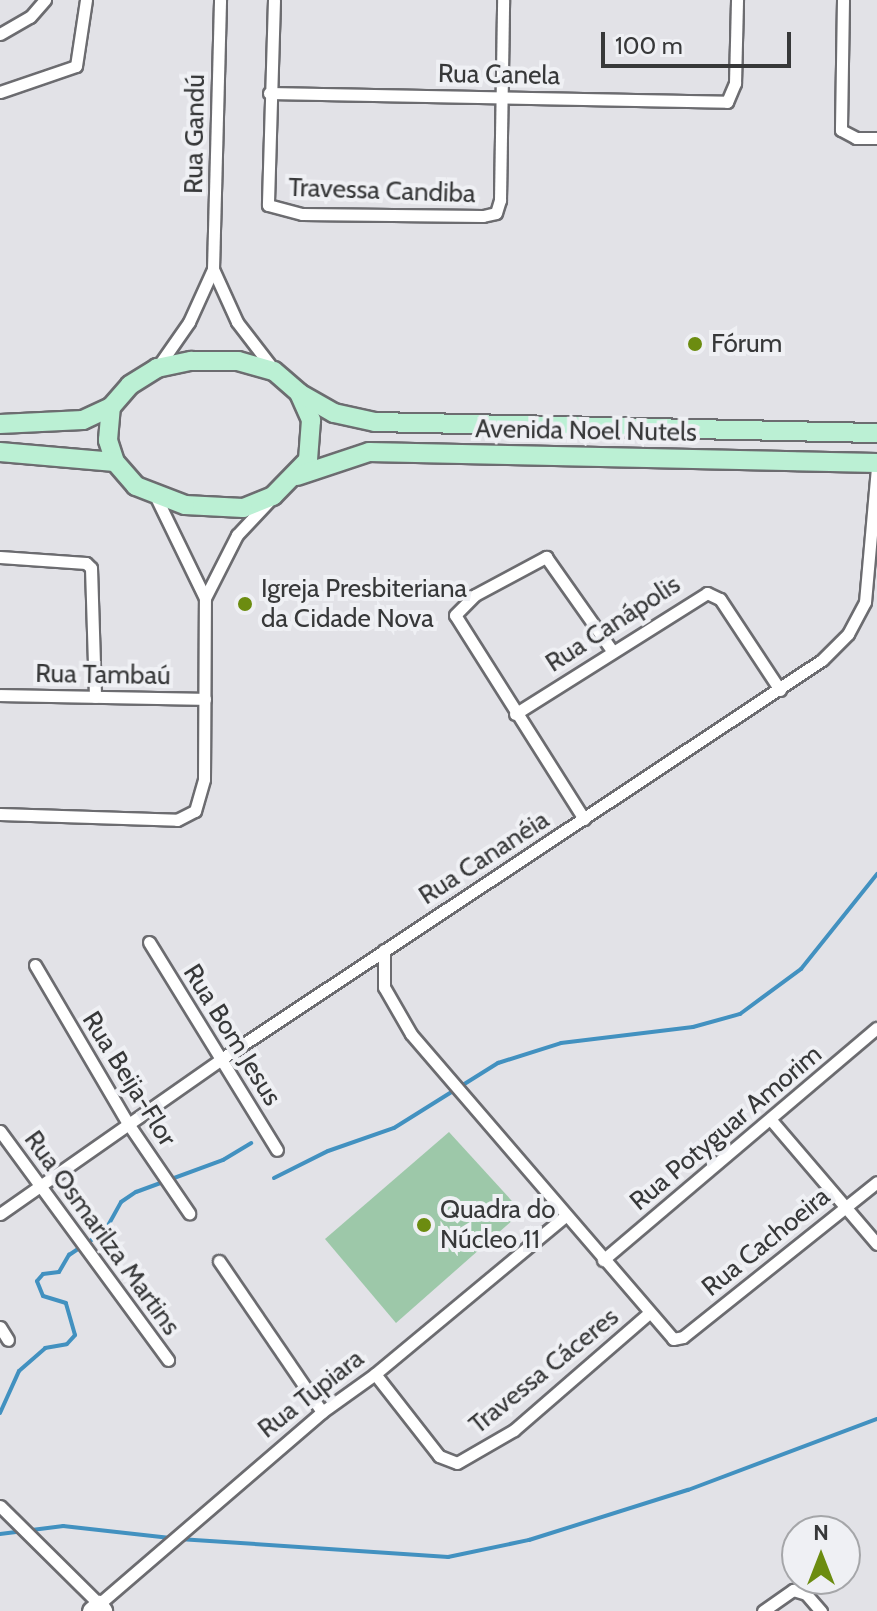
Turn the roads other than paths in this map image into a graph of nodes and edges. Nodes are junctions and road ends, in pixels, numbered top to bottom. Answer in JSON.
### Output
{"nodes":[{"id":1,"x":45,"y":0,"type":"edge"},
{"id":2,"x":86,"y":0,"type":"edge"},
{"id":3,"x":220,"y":0,"type":"edge"},
{"id":4,"x":274,"y":0,"type":"edge"},
{"id":5,"x":503,"y":0,"type":"edge"},
{"id":6,"x":737,"y":0,"type":"edge"},
{"id":7,"x":843,"y":0,"type":"edge"},
{"id":8,"x":0,"y":34,"type":"edge"},
{"id":9,"x":6,"y":90,"type":"edge"},
{"id":10,"x":269,"y":93,"type":"junction"},
{"id":11,"x":502,"y":96,"type":"junction"},
{"id":12,"x":877,"y":138,"type":"edge"},
{"id":13,"x":213,"y":269,"type":"junction"},
{"id":14,"x":157,"y":368,"type":"junction"},
{"id":15,"x":274,"y":371,"type":"junction"},
{"id":16,"x":299,"y":393,"type":"junction"},
{"id":17,"x":111,"y":407,"type":"junction"},
{"id":18,"x":0,"y":424,"type":"edge"},
{"id":19,"x":877,"y":433,"type":"edge"},
{"id":20,"x":0,"y":452,"type":"edge"},
{"id":21,"x":115,"y":462,"type":"junction"},
{"id":22,"x":877,"y":465,"type":"edge"},
{"id":23,"x":297,"y":476,"type":"junction"},
{"id":24,"x":273,"y":496,"type":"junction"},
{"id":25,"x":157,"y":499,"type":"junction"},
{"id":26,"x":0,"y":557,"type":"edge"},
{"id":27,"x":205,"y":598,"type":"junction"},
{"id":28,"x":611,"y":649,"type":"junction"},
{"id":29,"x":780,"y":690,"type":"junction"},
{"id":30,"x":0,"y":695,"type":"edge"},
{"id":31,"x":95,"y":697,"type":"junction"},
{"id":32,"x":205,"y":699,"type":"junction"},
{"id":33,"x":515,"y":714,"type":"junction"},
{"id":34,"x":0,"y":814,"type":"edge"},
{"id":35,"x":584,"y":819,"type":"junction"},
{"id":36,"x":149,"y":942,"type":"dead end"},
{"id":37,"x":384,"y":950,"type":"junction"},
{"id":38,"x":35,"y":965,"type":"dead end"},
{"id":39,"x":877,"y":1028,"type":"edge"},
{"id":40,"x":221,"y":1059,"type":"junction"},
{"id":41,"x":771,"y":1120,"type":"junction"},
{"id":42,"x":129,"y":1125,"type":"junction"},
{"id":43,"x":0,"y":1131,"type":"edge"},
{"id":44,"x":277,"y":1150,"type":"dead end"},
{"id":45,"x":877,"y":1182,"type":"edge"},
{"id":46,"x":39,"y":1188,"type":"junction"},
{"id":47,"x":845,"y":1208,"type":"junction"},
{"id":48,"x":189,"y":1213,"type":"dead end"},
{"id":49,"x":0,"y":1214,"type":"edge"},
{"id":50,"x":564,"y":1217,"type":"junction"},
{"id":51,"x":877,"y":1244,"type":"edge"},
{"id":52,"x":603,"y":1260,"type":"junction"},
{"id":53,"x":219,"y":1261,"type":"dead end"},
{"id":54,"x":648,"y":1314,"type":"junction"},
{"id":55,"x":0,"y":1327,"type":"edge"},
{"id":56,"x":8,"y":1340,"type":"dead end"},
{"id":57,"x":168,"y":1360,"type":"dead end"},
{"id":58,"x":375,"y":1374,"type":"junction"},
{"id":59,"x":322,"y":1412,"type":"junction"},
{"id":60,"x":0,"y":1506,"type":"edge"},
{"id":61,"x":98,"y":1609,"type":"edge"},
{"id":62,"x":763,"y":1611,"type":"edge"},
{"id":63,"x":821,"y":1611,"type":"edge"}],
"edges":[{"from":1,"to":8,"type":"street"},
{"from":2,"to":9,"type":"street"},
{"from":3,"to":13,"type":"street","name":"Rua Gandú"},
{"from":4,"to":10,"type":"street"},
{"from":5,"to":11,"type":"street"},
{"from":6,"to":11,"type":"street","name":"Rua Canela"},
{"from":7,"to":12,"type":"street"},
{"from":10,"to":11,"type":"street","name":"Rua Canela"},
{"from":10,"to":11,"type":"street","name":"Travessa Candiba"},
{"from":13,"to":14,"type":"street","name":"Rua Gandú"},
{"from":13,"to":15,"type":"street","name":"Rua Gandú"},
{"from":14,"to":15,"type":"main road"},
{"from":14,"to":17,"type":"main road"},
{"from":15,"to":16,"type":"main road"},
{"from":16,"to":19,"type":"main road","name":"Avenida Noel Nutels"},
{"from":16,"to":23,"type":"main road"},
{"from":17,"to":18,"type":"main road"},
{"from":17,"to":21,"type":"main road"},
{"from":20,"to":21,"type":"main road"},
{"from":21,"to":25,"type":"main road"},
{"from":22,"to":23,"type":"main road","name":"Avenida Noel Nutels"},
{"from":22,"to":29,"type":"street","name":"Rua Cananéia"},
{"from":23,"to":24,"type":"main road"},
{"from":24,"to":25,"type":"main road"},
{"from":24,"to":27,"type":"street"},
{"from":25,"to":27,"type":"street"},
{"from":26,"to":31,"type":"street"},
{"from":27,"to":32,"type":"street"},
{"from":28,"to":29,"type":"street","name":"Rua Canápolis"},
{"from":28,"to":33,"type":"street","name":"Rua Canápolis"},
{"from":28,"to":33,"type":"street"},
{"from":29,"to":35,"type":"street","name":"Rua Cananéia"},
{"from":30,"to":31,"type":"street","name":"Rua Tambaú"},
{"from":31,"to":32,"type":"street","name":"Rua Tambaú"},
{"from":32,"to":34,"type":"street"},
{"from":33,"to":35,"type":"street"},
{"from":35,"to":37,"type":"street","name":"Rua Cananéia"},
{"from":36,"to":40,"type":"street","name":"Rua Bom Jesus"},
{"from":37,"to":40,"type":"street","name":"Rua Cananéia"},
{"from":37,"to":50,"type":"street"},
{"from":38,"to":42,"type":"street","name":"Rua Beija-Flor"},
{"from":39,"to":41,"type":"street","name":"Rua Potyguar Amorim"},
{"from":40,"to":42,"type":"street","name":"Rua Cananéia"},
{"from":40,"to":44,"type":"street","name":"Rua Bom Jesus"},
{"from":41,"to":47,"type":"street"},
{"from":41,"to":52,"type":"street","name":"Rua Potyguar Amorim"},
{"from":42,"to":46,"type":"street","name":"Rua Cananéia"},
{"from":42,"to":48,"type":"street","name":"Rua Beija-Flor"},
{"from":43,"to":46,"type":"street","name":"Rua Osmarilza Martins"},
{"from":45,"to":47,"type":"street","name":"Rua Cachoeira"},
{"from":46,"to":49,"type":"street","name":"Rua Cananéia"},
{"from":46,"to":57,"type":"street","name":"Rua Osmarilza Martins"},
{"from":47,"to":51,"type":"street"},
{"from":47,"to":54,"type":"street","name":"Rua Cachoeira"},
{"from":50,"to":52,"type":"street"},
{"from":50,"to":58,"type":"street","name":"Rua Tupiara"},
{"from":52,"to":54,"type":"street"},
{"from":53,"to":59,"type":"street"},
{"from":54,"to":58,"type":"street","name":"Travessa Cáceres"},
{"from":55,"to":56,"type":"street"},
{"from":58,"to":59,"type":"street","name":"Rua Tupiara"},
{"from":59,"to":61,"type":"street","name":"Rua Tupiara"},
{"from":60,"to":61,"type":"street"},
{"from":62,"to":63,"type":"street"}]}
